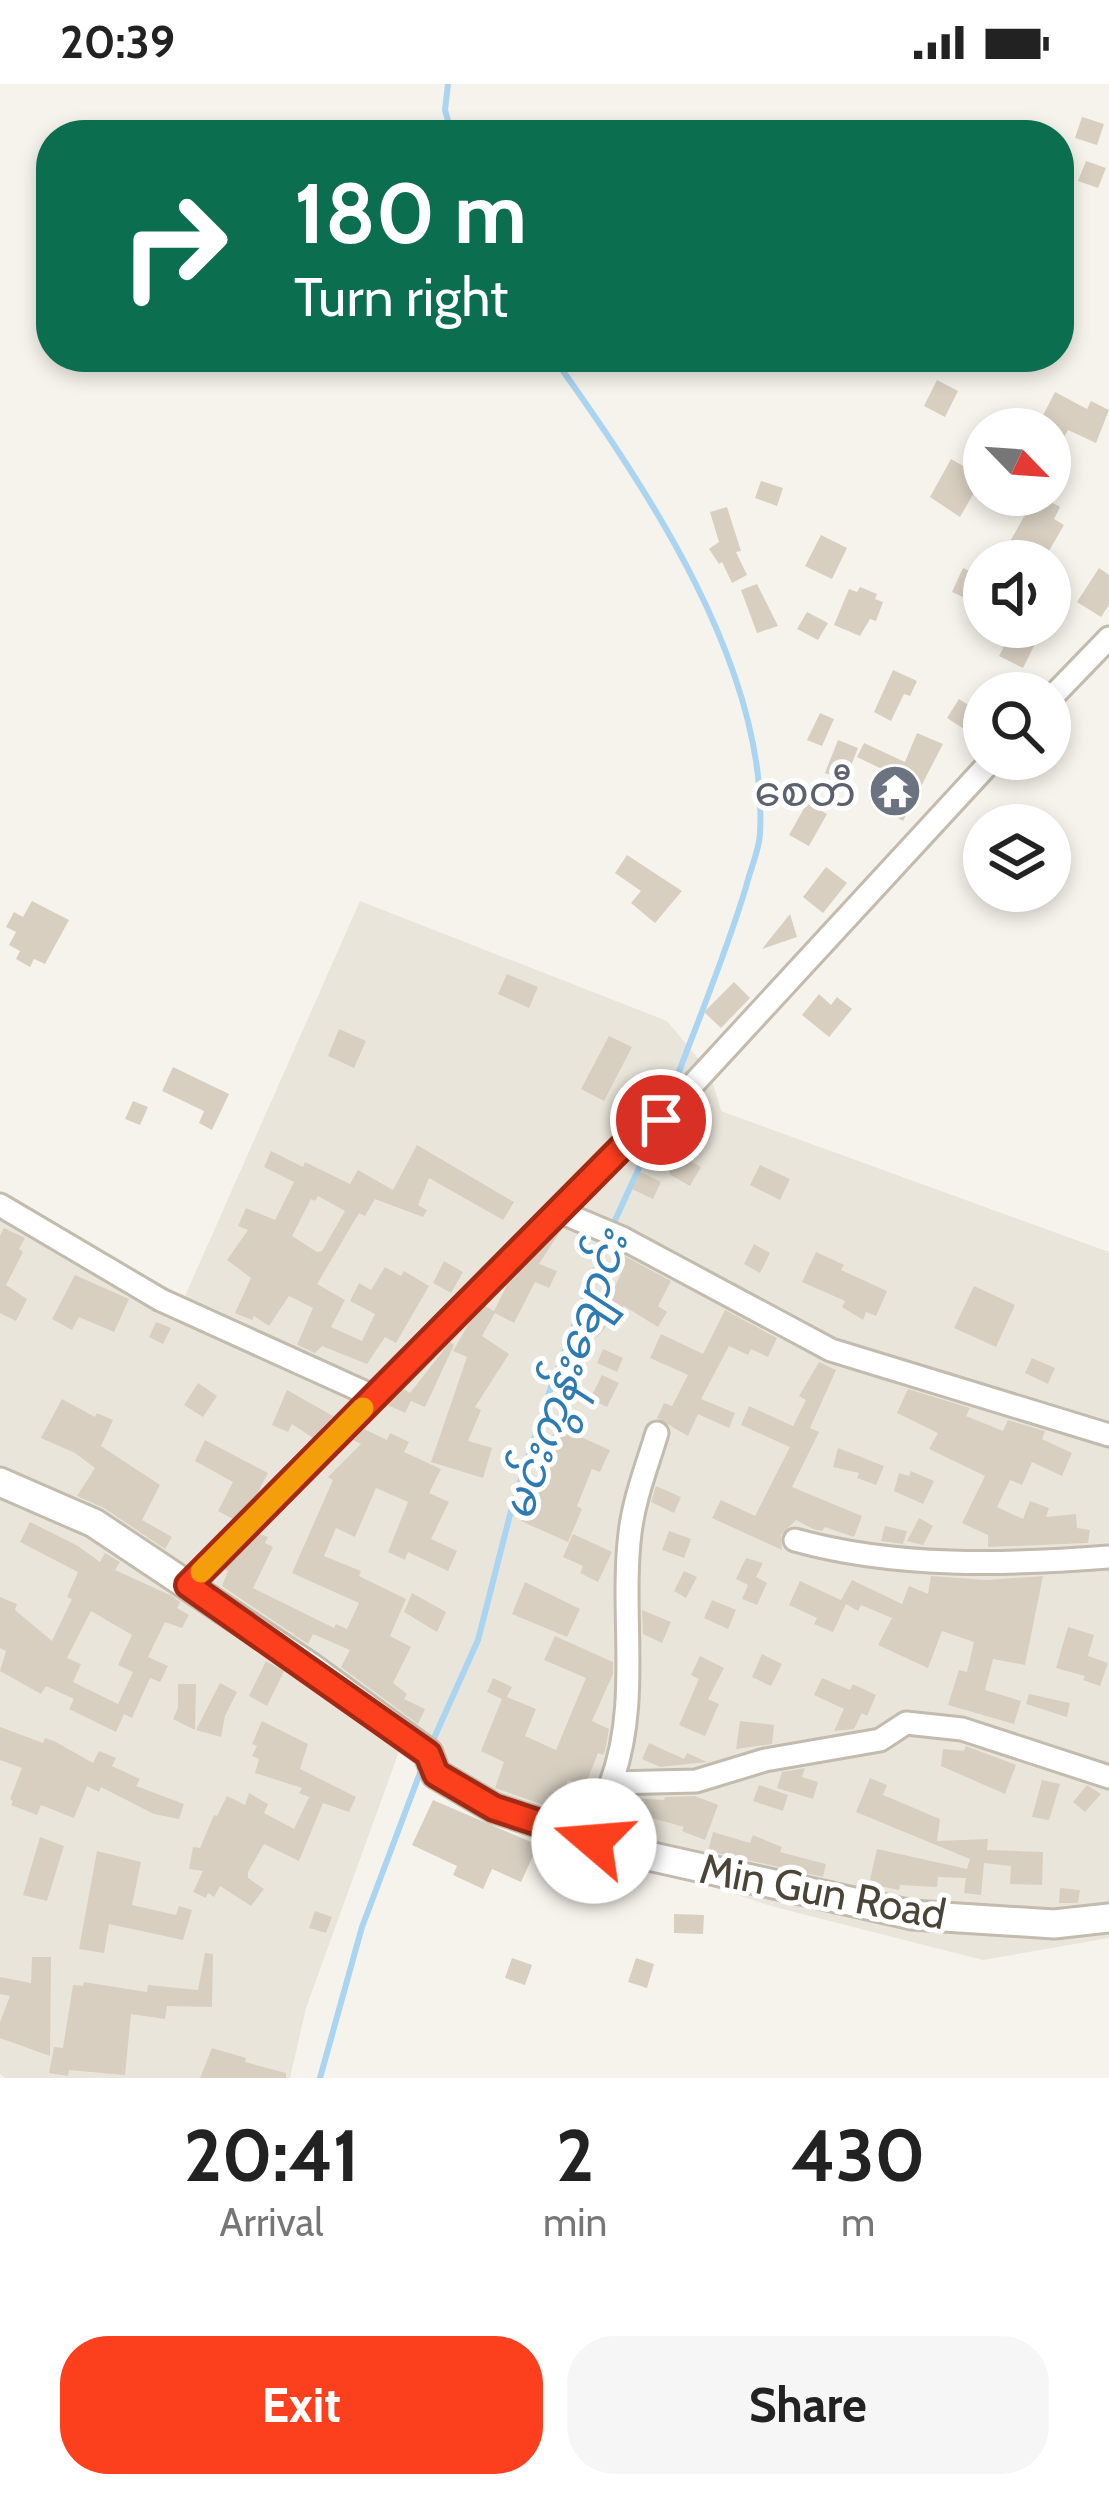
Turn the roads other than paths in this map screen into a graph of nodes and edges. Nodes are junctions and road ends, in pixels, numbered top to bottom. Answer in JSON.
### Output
{"nodes":[{"id":1,"x":1109,"y":638,"type":"edge"},
{"id":2,"x":1071,"y":678,"type":"edge"},
{"id":3,"x":974,"y":780,"type":"edge"},
{"id":4,"x":0,"y":1205,"type":"edge"},
{"id":5,"x":558,"y":1211,"type":"junction"},
{"id":6,"x":374,"y":1397,"type":"junction"},
{"id":7,"x":657,"y":1433,"type":"dead end"},
{"id":8,"x":1109,"y":1436,"type":"edge"},
{"id":9,"x":0,"y":1482,"type":"edge"},
{"id":10,"x":795,"y":1540,"type":"dead end"},
{"id":11,"x":1109,"y":1557,"type":"edge"},
{"id":12,"x":188,"y":1585,"type":"junction"},
{"id":13,"x":1109,"y":1777,"type":"edge"},
{"id":14,"x":611,"y":1783,"type":"junction"},
{"id":15,"x":594,"y":1841,"type":"junction"},
{"id":16,"x":1109,"y":1918,"type":"edge"}],
"edges":[{"from":1,"to":2,"type":"street"},
{"from":3,"to":5,"type":"street"},
{"from":4,"to":6,"type":"street"},
{"from":5,"to":6,"type":"street"},
{"from":5,"to":8,"type":"street"},
{"from":6,"to":12,"type":"street"},
{"from":7,"to":14,"type":"street"},
{"from":9,"to":12,"type":"street","name":"Min Gun Road"},
{"from":10,"to":11,"type":"street"},
{"from":12,"to":15,"type":"street","name":"Min Gun Road"},
{"from":13,"to":14,"type":"street"},
{"from":14,"to":15,"type":"street"},
{"from":15,"to":16,"type":"street","name":"Min Gun Road"}]}
